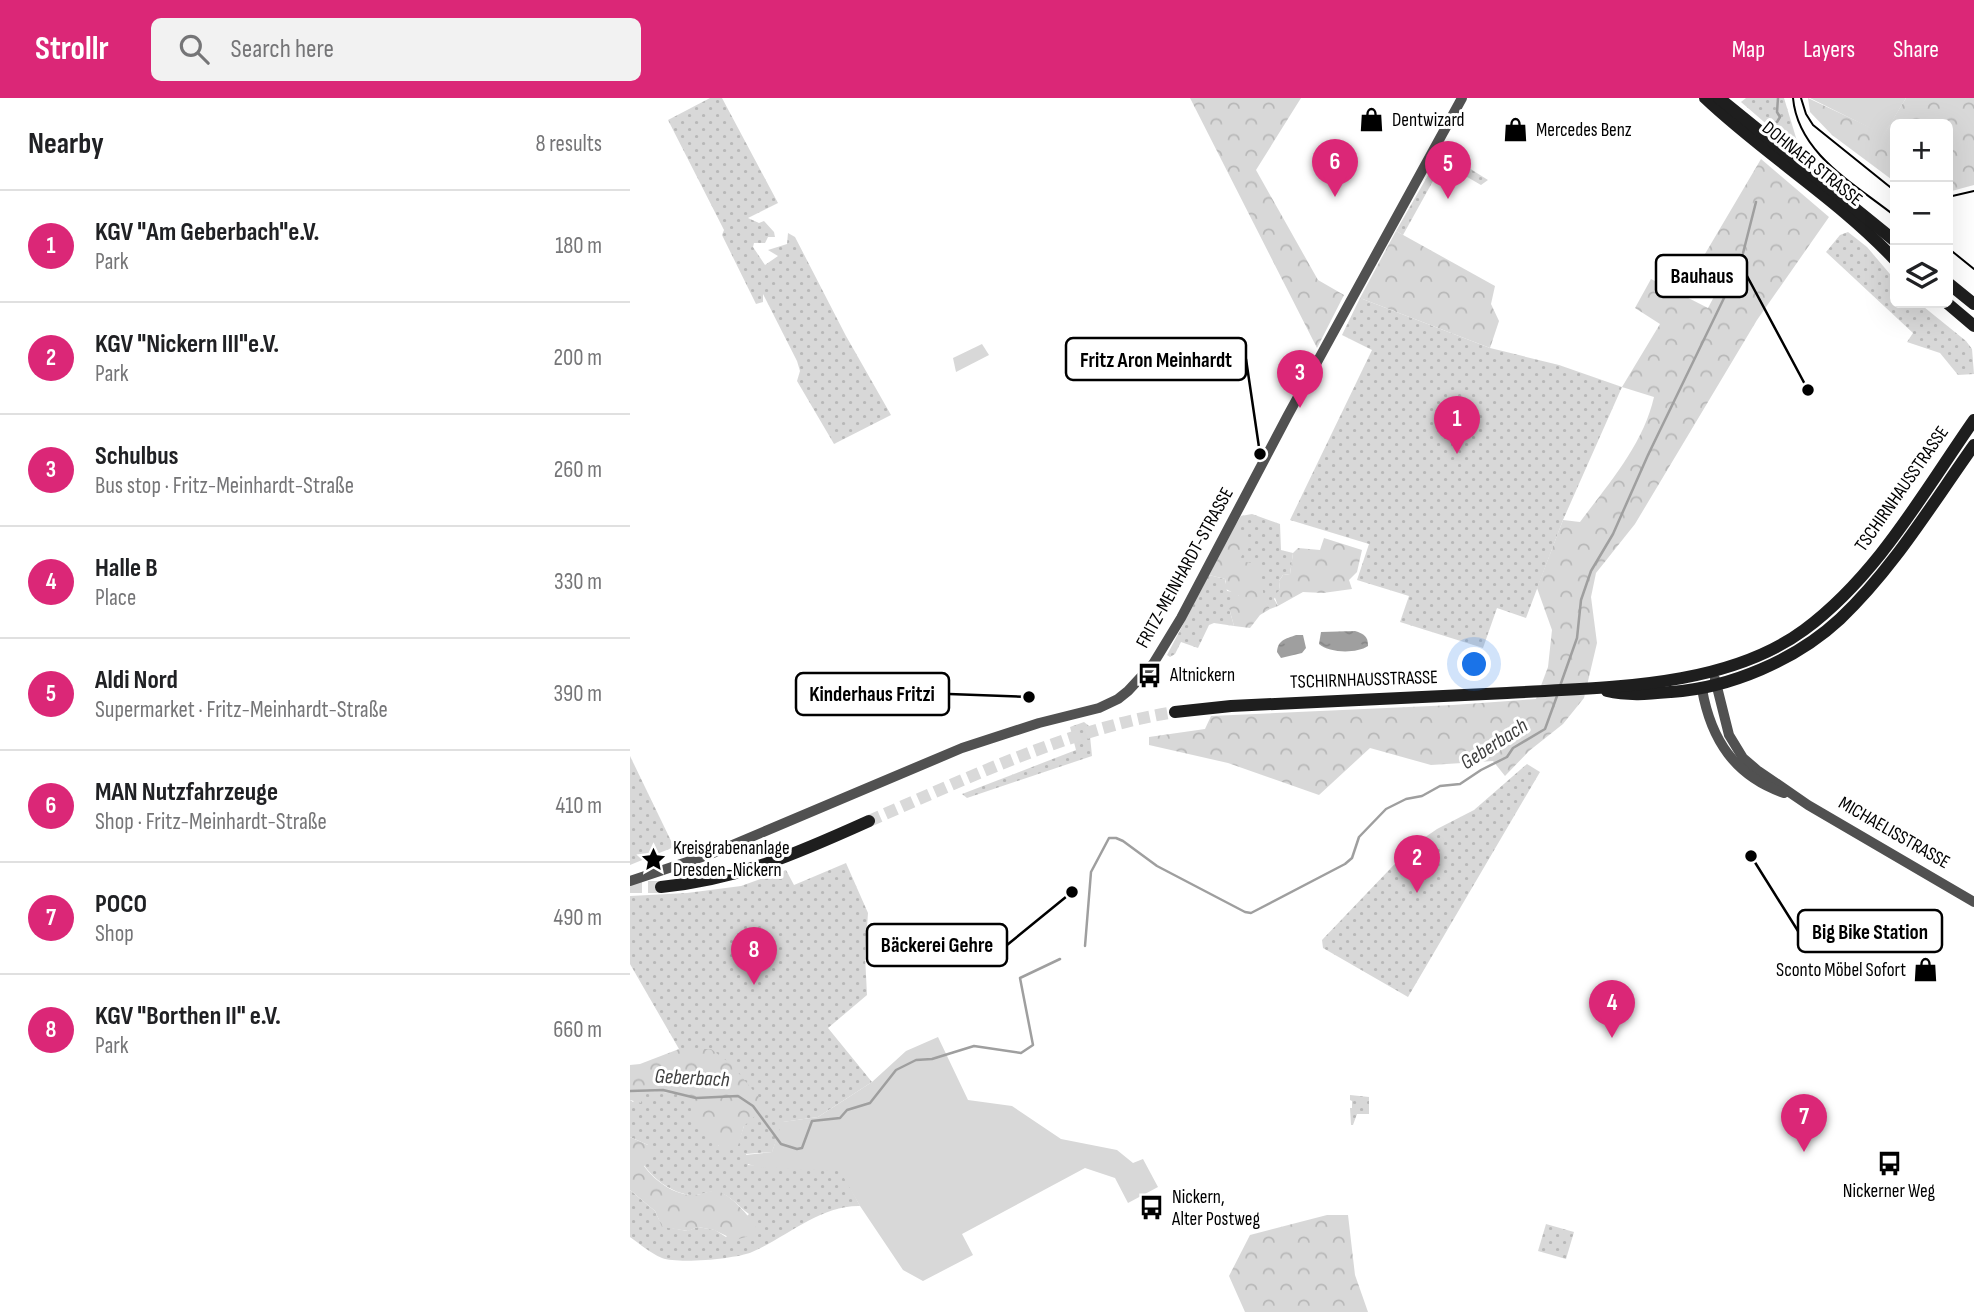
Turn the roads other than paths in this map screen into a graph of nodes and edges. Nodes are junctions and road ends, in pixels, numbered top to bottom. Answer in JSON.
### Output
{"nodes":[{"id":1,"x":1462,"y":98,"type":"edge"},
{"id":2,"x":1705,"y":98,"type":"edge"},
{"id":3,"x":1719,"y":98,"type":"edge"},
{"id":4,"x":1890,"y":238,"type":"edge"},
{"id":5,"x":1890,"y":255,"type":"edge"},
{"id":6,"x":1953,"y":287,"type":"edge"},
{"id":7,"x":1974,"y":304,"type":"edge"},
{"id":8,"x":1952,"y":308,"type":"edge"},
{"id":9,"x":1972,"y":326,"type":"edge"},
{"id":10,"x":1974,"y":420,"type":"edge"},
{"id":11,"x":1974,"y":445,"type":"edge"},
{"id":12,"x":1713,"y":670,"type":"junction"},
{"id":13,"x":1700,"y":673,"type":"junction"},
{"id":14,"x":1717,"y":685,"type":"junction"},
{"id":15,"x":1592,"y":689,"type":"junction"},
{"id":16,"x":1702,"y":689,"type":"junction"},
{"id":17,"x":1175,"y":712,"type":"tunnel mouth"},
{"id":18,"x":1795,"y":797,"type":"junction"},
{"id":19,"x":869,"y":821,"type":"tunnel mouth"},
{"id":20,"x":630,"y":881,"type":"edge"},
{"id":21,"x":661,"y":887,"type":"tunnel mouth"},
{"id":22,"x":1974,"y":902,"type":"edge"}],
"edges":[{"from":1,"to":20,"type":"street","name":"FRITZ-MEINHARDT-STRASSE"},
{"from":2,"to":5,"type":"main road","name":"DOHNAER STRASSE"},
{"from":3,"to":4,"type":"main road","name":"DOHNAER STRASSE"},
{"from":6,"to":7,"type":"main road"},
{"from":8,"to":9,"type":"main road"},
{"from":10,"to":12,"type":"main road","name":"TSCHIRNHAUSSTRASSE"},
{"from":11,"to":14,"type":"main road","name":"TSCHIRNHAUSSTRASSE"},
{"from":12,"to":13,"type":"main road","name":"TSCHIRNHAUSSTRASSE"},
{"from":12,"to":14,"type":"street","name":"MICHAELISSTRASSE"},
{"from":13,"to":15,"type":"main road","name":"TSCHIRNHAUSSTRASSE"},
{"from":13,"to":16,"type":"main road","name":"MICHAELISSTRASSE"},
{"from":14,"to":16,"type":"main road","name":"TSCHIRNHAUSSTRASSE"},
{"from":14,"to":18,"type":"street","name":"MICHAELISSTRASSE"},
{"from":15,"to":16,"type":"main road","name":"TSCHIRNHAUSSTRASSE"},
{"from":15,"to":17,"type":"main road","name":"TSCHIRNHAUSSTRASSE"},
{"from":16,"to":18,"type":"street","name":"MICHAELISSTRASSE"},
{"from":18,"to":22,"type":"street","name":"MICHAELISSTRASSE"},
{"from":19,"to":21,"type":"main road"}]}
